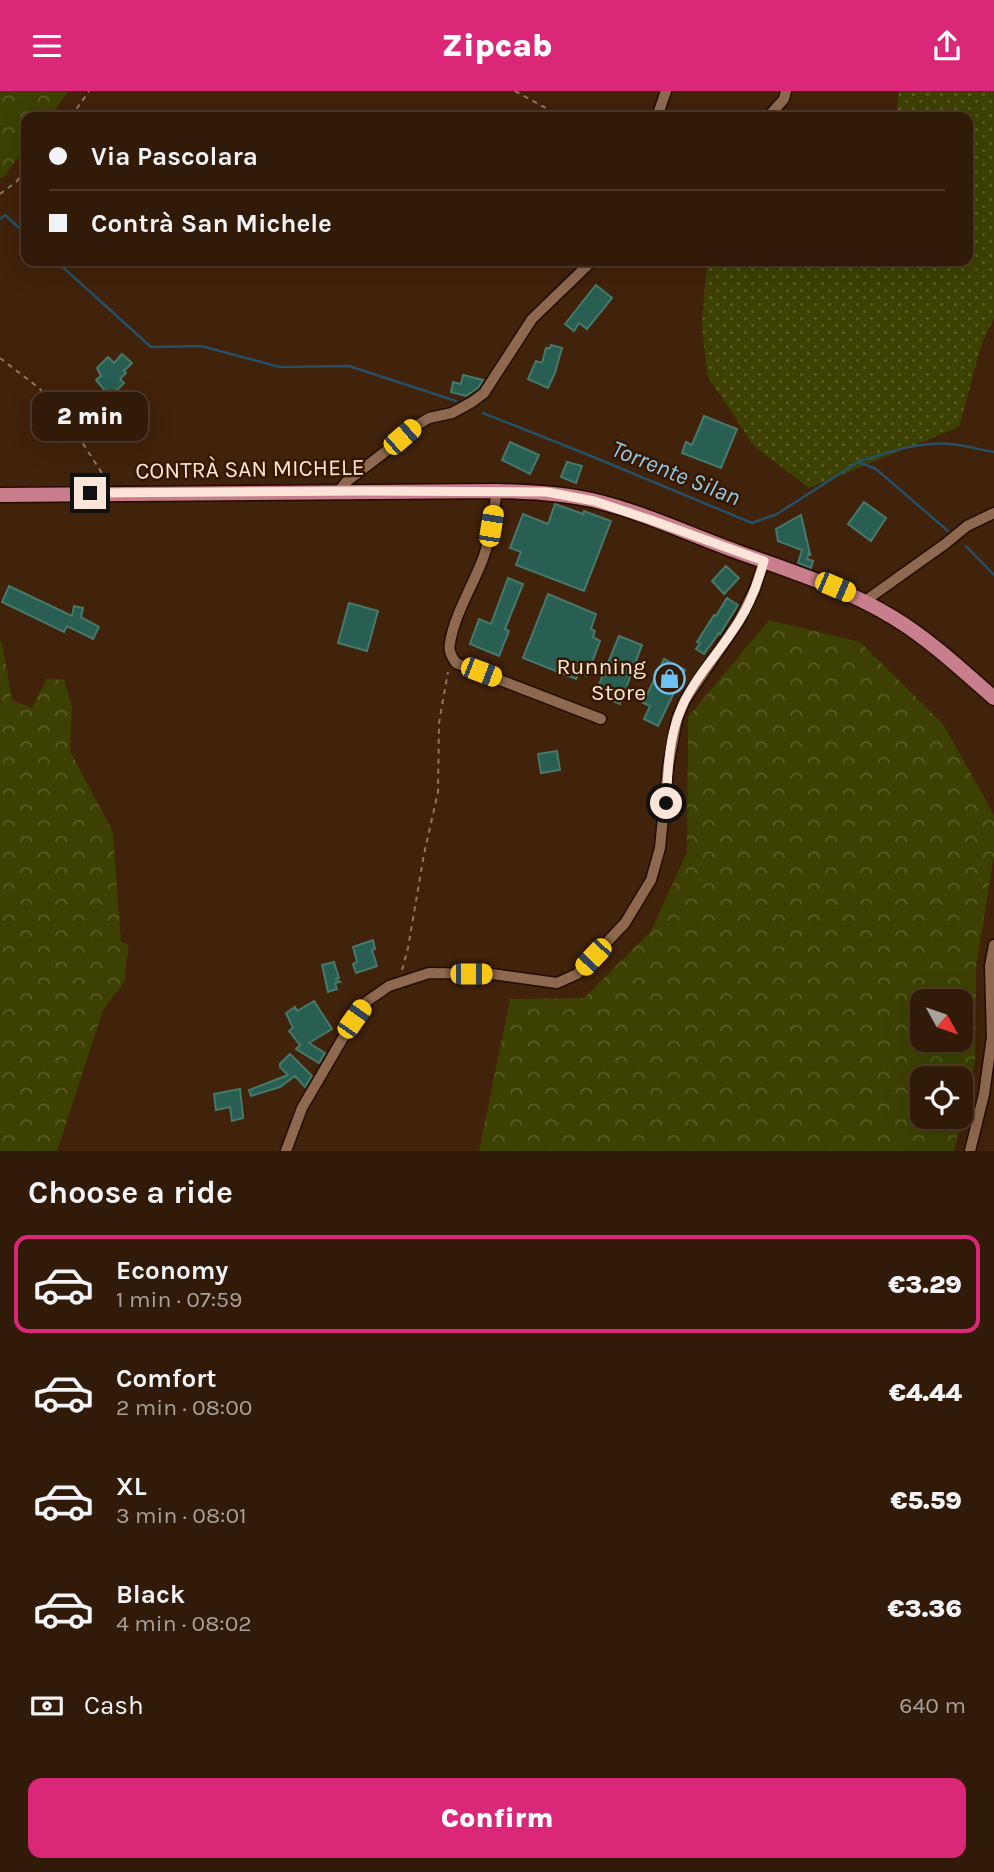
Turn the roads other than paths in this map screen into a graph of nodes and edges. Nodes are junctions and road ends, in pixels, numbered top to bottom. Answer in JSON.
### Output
{"nodes":[{"id":1,"x":666,"y":91,"type":"edge"},
{"id":2,"x":786,"y":91,"type":"edge"},
{"id":3,"x":659,"y":112,"type":"edge"},
{"id":4,"x":772,"y":112,"type":"edge"},
{"id":5,"x":587,"y":266,"type":"edge"},
{"id":6,"x":339,"y":491,"type":"junction"},
{"id":7,"x":497,"y":491,"type":"junction"},
{"id":8,"x":0,"y":495,"type":"edge"},
{"id":9,"x":994,"y":513,"type":"edge"},
{"id":10,"x":764,"y":561,"type":"junction"},
{"id":11,"x":865,"y":601,"type":"junction"},
{"id":12,"x":994,"y":698,"type":"edge"},
{"id":13,"x":601,"y":719,"type":"dead end"},
{"id":14,"x":994,"y":946,"type":"edge"},
{"id":15,"x":993,"y":1037,"type":"edge"},
{"id":16,"x":286,"y":1151,"type":"edge"},
{"id":17,"x":970,"y":1151,"type":"edge"}],
"edges":[{"from":1,"to":3,"type":"street"},
{"from":2,"to":4,"type":"street"},
{"from":5,"to":6,"type":"street"},
{"from":6,"to":7,"type":"main road","name":"CONTRÀ SAN MICHELE"},
{"from":6,"to":8,"type":"main road","name":"CONTRÀ SAN MICHELE"},
{"from":7,"to":10,"type":"main road","name":"CONTRÀ SAN MICHELE"},
{"from":7,"to":13,"type":"street"},
{"from":9,"to":11,"type":"street"},
{"from":10,"to":11,"type":"main road","name":"CONTRÀ SAN MICHELE"},
{"from":10,"to":16,"type":"street"},
{"from":11,"to":12,"type":"main road","name":"CONTRÀ SAN MICHELE"},
{"from":14,"to":15,"type":"street"},
{"from":15,"to":17,"type":"street"}]}
